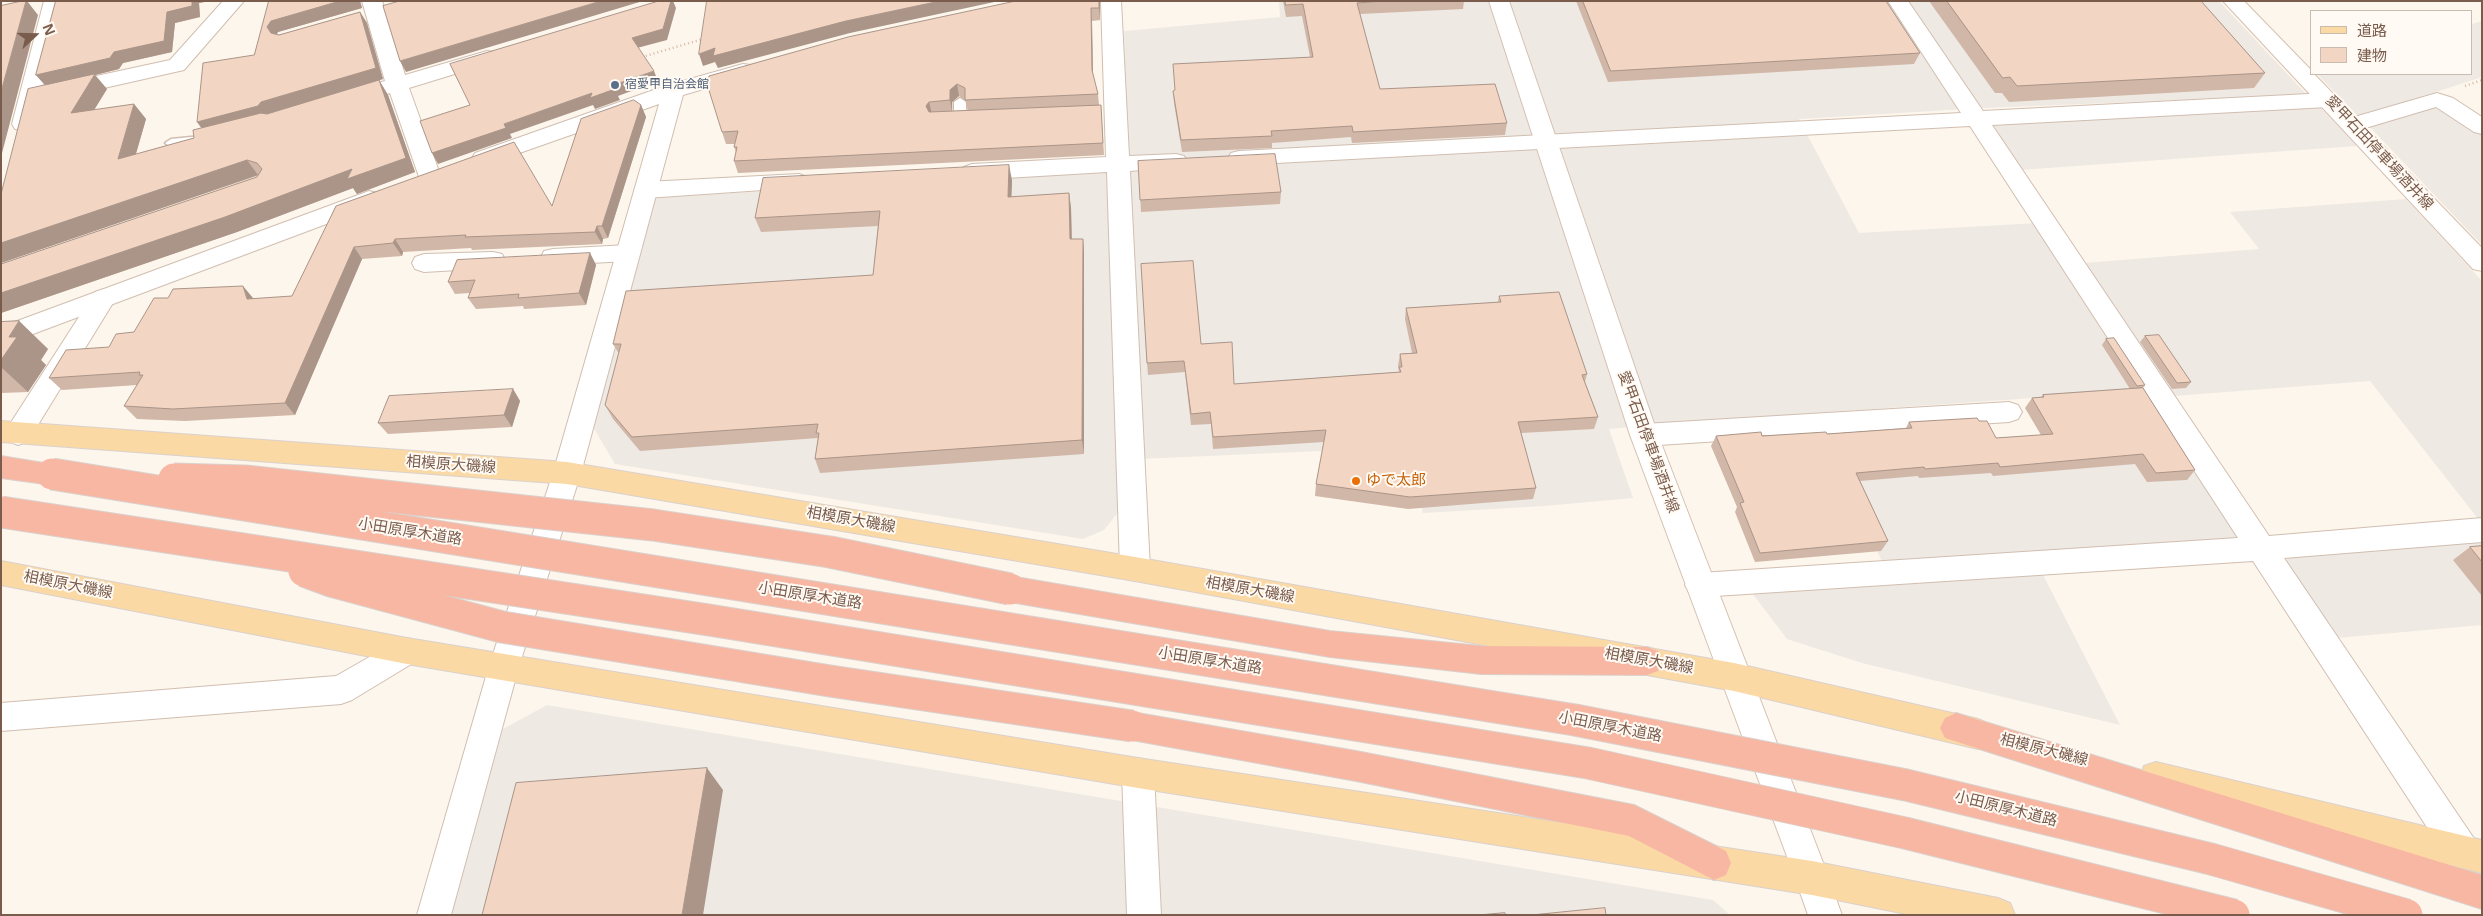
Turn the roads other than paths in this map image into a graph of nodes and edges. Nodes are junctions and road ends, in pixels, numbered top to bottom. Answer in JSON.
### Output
{"nodes":[{"id":1,"x":54,"y":1,"type":"edge"},
{"id":2,"x":234,"y":1,"type":"edge"},
{"id":3,"x":1111,"y":1,"type":"edge"},
{"id":4,"x":1499,"y":1,"type":"edge"},
{"id":5,"x":1898,"y":1,"type":"edge"},
{"id":6,"x":2233,"y":1,"type":"edge"},
{"id":7,"x":374,"y":10,"type":"edge"},
{"id":8,"x":511,"y":50,"type":"edge"},
{"id":9,"x":767,"y":63,"type":"edge"},
{"id":10,"x":397,"y":84,"type":"junction"},
{"id":11,"x":673,"y":92,"type":"junction"},
{"id":12,"x":29,"y":98,"type":"junction"},
{"id":13,"x":2328,"y":100,"type":"junction"},
{"id":14,"x":960,"y":102,"type":"edge"},
{"id":15,"x":332,"y":103,"type":"edge"},
{"id":16,"x":1976,"y":118,"type":"junction"},
{"id":17,"x":944,"y":119,"type":"edge"},
{"id":18,"x":2352,"y":125,"type":"junction"},
{"id":19,"x":2482,"y":127,"type":"edge"},
{"id":20,"x":216,"y":137,"type":"edge"},
{"id":21,"x":18,"y":142,"type":"edge"},
{"id":22,"x":1544,"y":142,"type":"junction"},
{"id":23,"x":171,"y":143,"type":"edge"},
{"id":24,"x":1118,"y":164,"type":"junction"},
{"id":25,"x":951,"y":174,"type":"edge"},
{"id":26,"x":823,"y":180,"type":"edge"},
{"id":27,"x":646,"y":190,"type":"junction"},
{"id":28,"x":384,"y":194,"type":"edge"},
{"id":29,"x":628,"y":253,"type":"junction"},
{"id":30,"x":424,"y":263,"type":"dead end"},
{"id":31,"x":2482,"y":263,"type":"edge"},
{"id":32,"x":104,"y":298,"type":"junction"},
{"id":33,"x":1,"y":336,"type":"edge"},
{"id":34,"x":2009,"y":412,"type":"dead end"},
{"id":35,"x":10,"y":432,"type":"edge"},
{"id":36,"x":1644,"y":435,"type":"junction"},
{"id":37,"x":1,"y":467,"type":"edge"},
{"id":38,"x":567,"y":473,"type":"junction"},
{"id":39,"x":52,"y":474,"type":"junction"},
{"id":40,"x":1,"y":512,"type":"edge"},
{"id":41,"x":2482,"y":530,"type":"edge"},
{"id":42,"x":2262,"y":548,"type":"junction"},
{"id":43,"x":246,"y":550,"type":"junction"},
{"id":44,"x":1135,"y":569,"type":"junction"},
{"id":45,"x":1,"y":572,"type":"edge"},
{"id":46,"x":1700,"y":585,"type":"junction"},
{"id":47,"x":408,"y":651,"type":"junction"},
{"id":48,"x":1647,"y":661,"type":"junction"},
{"id":49,"x":504,"y":666,"type":"junction"},
{"id":50,"x":1734,"y":677,"type":"junction"},
{"id":51,"x":1,"y":717,"type":"edge"},
{"id":52,"x":1956,"y":728,"type":"junction"},
{"id":53,"x":1138,"y":773,"type":"junction"},
{"id":54,"x":2472,"y":854,"type":"edge"},
{"id":55,"x":1714,"y":863,"type":"junction"},
{"id":56,"x":1812,"y":878,"type":"junction"},
{"id":57,"x":2482,"y":892,"type":"edge"},
{"id":58,"x":434,"y":915,"type":"edge"},
{"id":59,"x":1144,"y":915,"type":"edge"},
{"id":60,"x":1825,"y":915,"type":"edge"},
{"id":61,"x":1998,"y":915,"type":"edge"},
{"id":62,"x":2234,"y":915,"type":"edge"},
{"id":63,"x":2407,"y":915,"type":"edge"}],
"edges":[{"from":1,"to":12,"type":"street"},
{"from":2,"to":12,"type":"street"},
{"from":3,"to":24,"type":"street"},
{"from":4,"to":22,"type":"street","name":"愛甲石田停車場酒井線"},
{"from":5,"to":16,"type":"street"},
{"from":6,"to":13,"type":"street","name":"愛甲石田停車場酒井線"},
{"from":7,"to":10,"type":"street"},
{"from":8,"to":10,"type":"street"},
{"from":9,"to":11,"type":"street"},
{"from":10,"to":11,"type":"street"},
{"from":10,"to":15,"type":"street"},
{"from":11,"to":27,"type":"street"},
{"from":12,"to":21,"type":"street"},
{"from":13,"to":16,"type":"street"},
{"from":13,"to":18,"type":"street","name":"愛甲石田停車場酒井線"},
{"from":14,"to":17,"type":"lane"},
{"from":16,"to":22,"type":"street"},
{"from":16,"to":42,"type":"street"},
{"from":18,"to":19,"type":"street"},
{"from":18,"to":31,"type":"street","name":"愛甲石田停車場酒井線"},
{"from":20,"to":23,"type":"lane"},
{"from":22,"to":24,"type":"street"},
{"from":22,"to":36,"type":"street","name":"愛甲石田停車場酒井線"},
{"from":24,"to":25,"type":"street"},
{"from":24,"to":44,"type":"street"},
{"from":26,"to":27,"type":"street"},
{"from":27,"to":29,"type":"street"},
{"from":28,"to":32,"type":"street"},
{"from":29,"to":30,"type":"street"},
{"from":29,"to":38,"type":"street"},
{"from":32,"to":33,"type":"street"},
{"from":32,"to":35,"type":"street"},
{"from":34,"to":36,"type":"street"},
{"from":35,"to":38,"type":"main road","name":"相模原大磯線"},
{"from":36,"to":46,"type":"street","name":"愛甲石田停車場酒井線"},
{"from":37,"to":39,"type":"highway","name":"小田原厚木道路"},
{"from":38,"to":44,"type":"main road","name":"相模原大磯線"},
{"from":38,"to":49,"type":"street"},
{"from":39,"to":48,"type":"highway","bridge":true},
{"from":39,"to":63,"type":"highway","name":"小田原厚木道路","bridge":true},
{"from":40,"to":43,"type":"highway","bridge":true},
{"from":41,"to":42,"type":"street"},
{"from":42,"to":46,"type":"street"},
{"from":42,"to":54,"type":"street"},
{"from":43,"to":55,"type":"highway","bridge":true},
{"from":43,"to":62,"type":"highway","bridge":true},
{"from":44,"to":48,"type":"main road","name":"相模原大磯線"},
{"from":45,"to":47,"type":"main road","name":"相模原大磯線"},
{"from":46,"to":50,"type":"street","name":"愛甲石田停車場酒井線"},
{"from":47,"to":49,"type":"main road","name":"相模原大磯線"},
{"from":47,"to":51,"type":"street"},
{"from":48,"to":50,"type":"main road","name":"相模原大磯線"},
{"from":49,"to":53,"type":"main road","name":"相模原大磯線"},
{"from":49,"to":58,"type":"street"},
{"from":50,"to":52,"type":"main road","name":"相模原大磯線"},
{"from":50,"to":56,"type":"street","name":"愛甲石田停車場酒井線"},
{"from":52,"to":54,"type":"main road","name":"相模原大磯線"},
{"from":52,"to":57,"type":"highway"},
{"from":53,"to":55,"type":"main road","name":"相模原大磯線"},
{"from":53,"to":59,"type":"street"},
{"from":55,"to":56,"type":"main road","name":"相模原大磯線"},
{"from":56,"to":60,"type":"street","name":"愛甲石田停車場酒井線"},
{"from":56,"to":61,"type":"main road","name":"相模原大磯線"}]}
